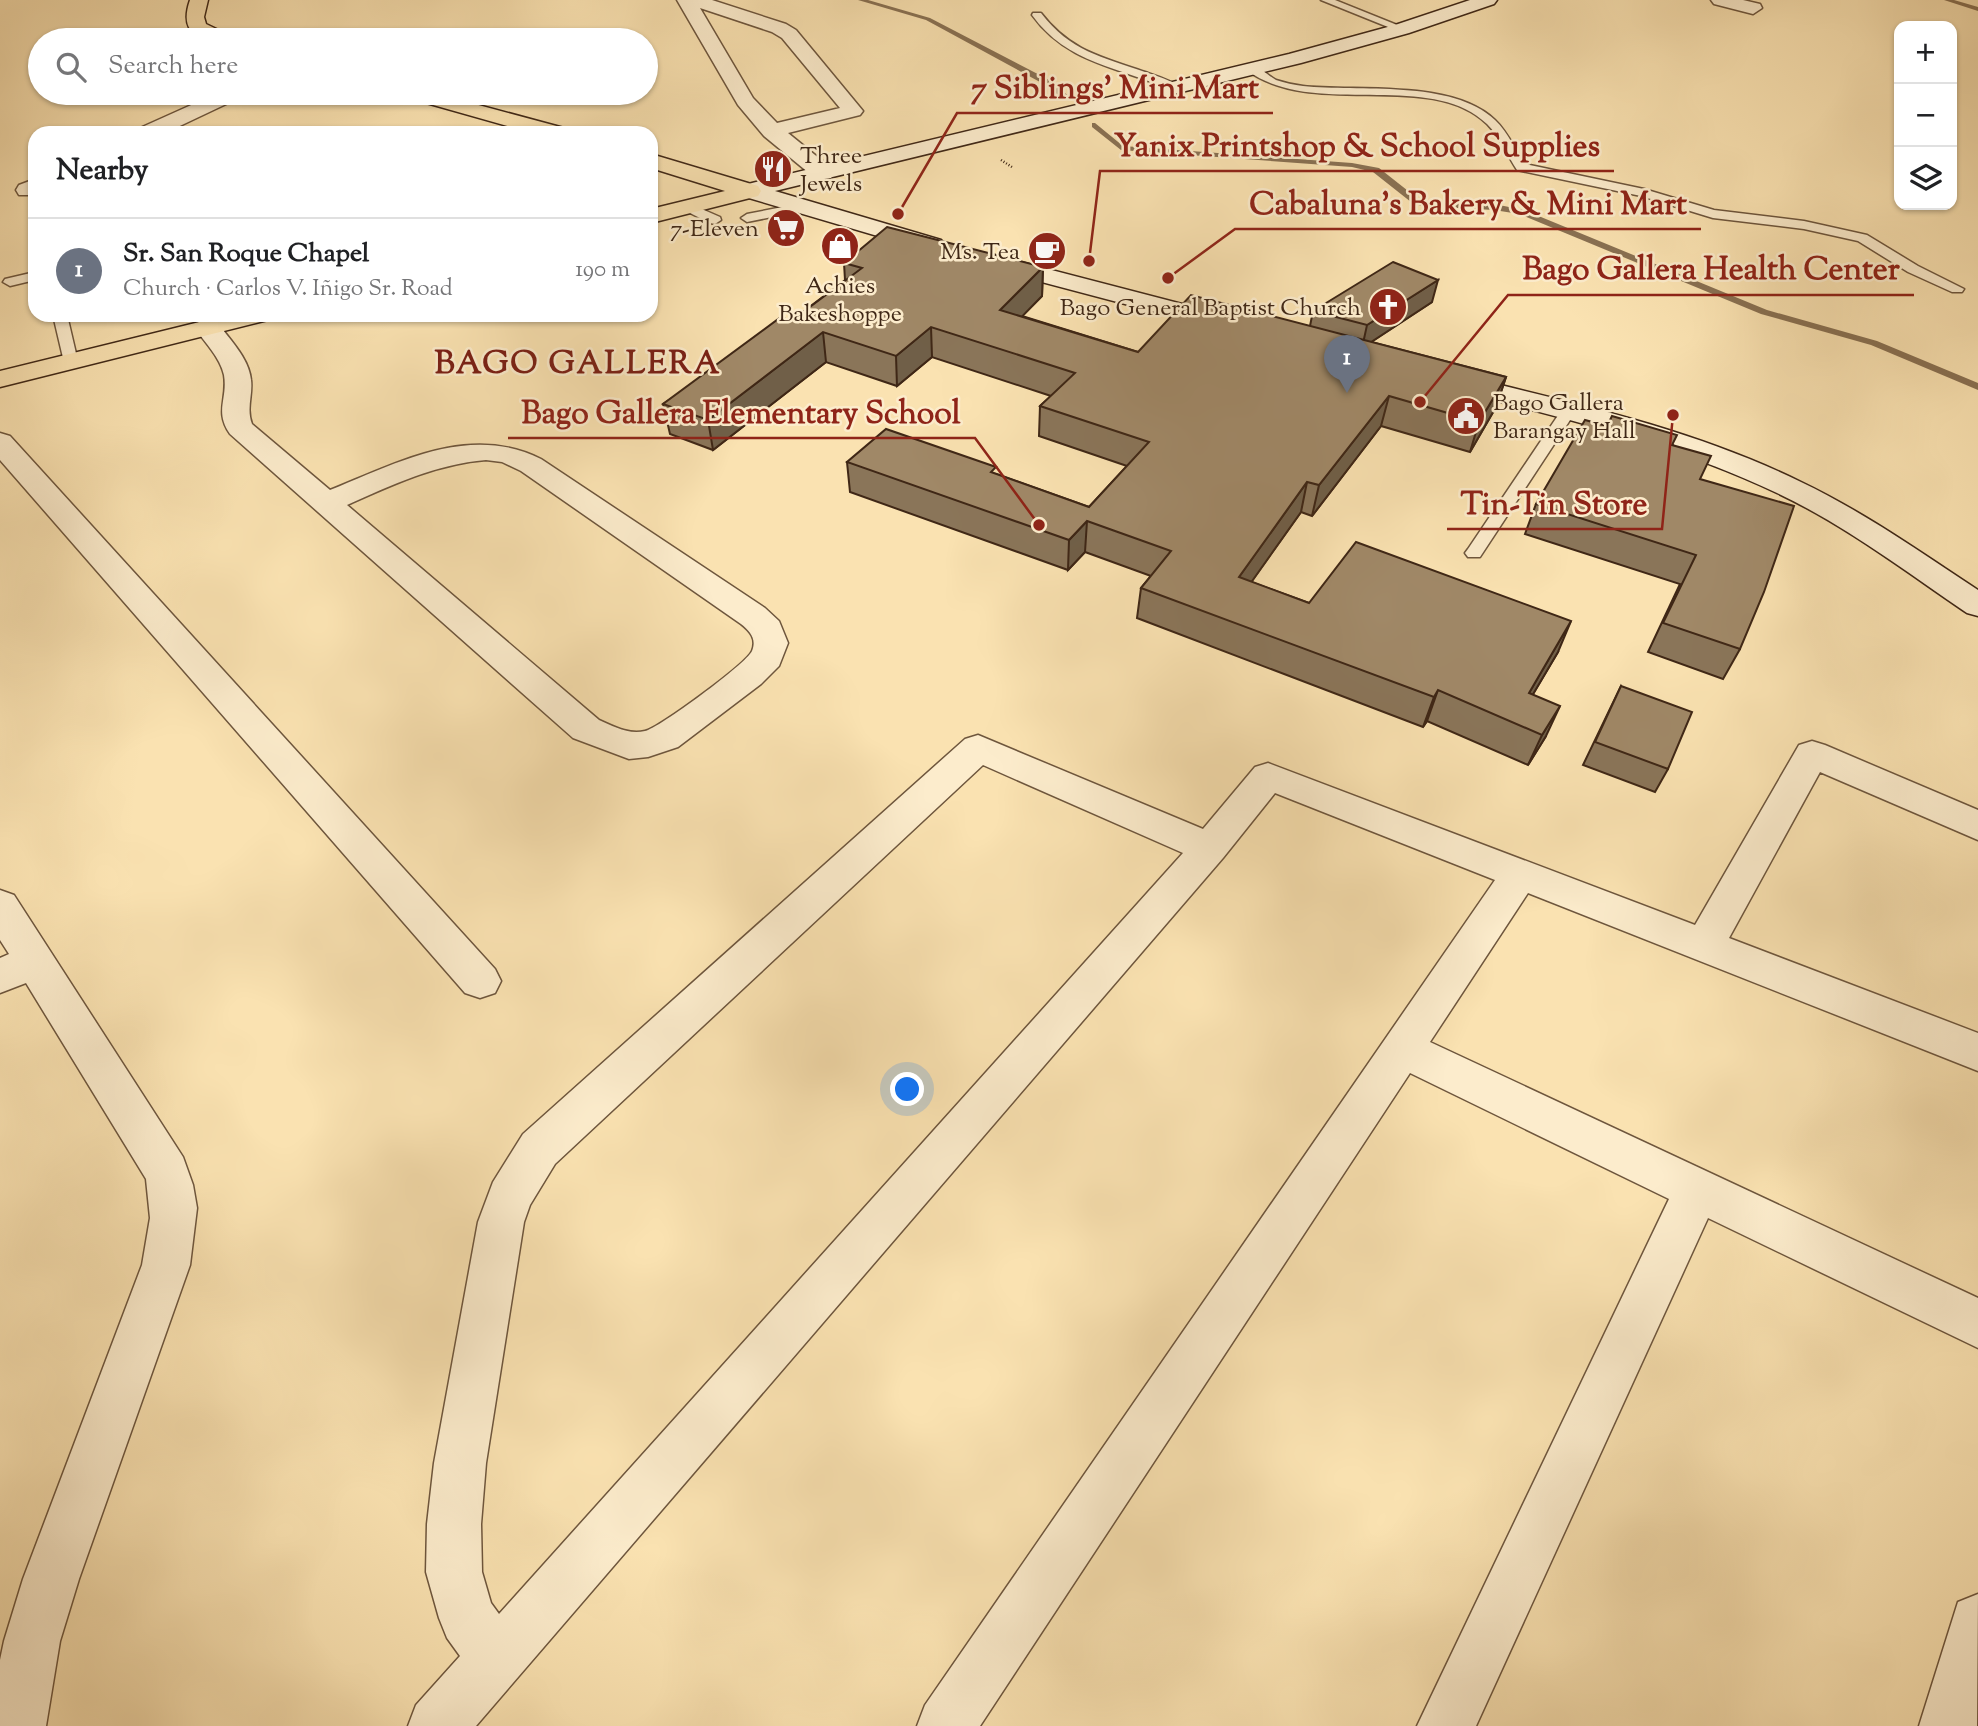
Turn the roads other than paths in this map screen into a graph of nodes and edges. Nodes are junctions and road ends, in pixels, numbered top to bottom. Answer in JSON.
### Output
{"nodes":[{"id":1,"x":199,"y":0,"type":"edge"},
{"id":2,"x":686,"y":0,"type":"edge"},
{"id":3,"x":694,"y":0,"type":"edge"},
{"id":4,"x":1326,"y":0,"type":"edge"},
{"id":5,"x":1488,"y":0,"type":"edge"},
{"id":6,"x":1720,"y":0,"type":"edge"},
{"id":7,"x":1753,"y":8,"type":"dead end"},
{"id":8,"x":1037,"y":15,"type":"dead end"},
{"id":9,"x":200,"y":28,"type":"edge"},
{"id":10,"x":1402,"y":29,"type":"junction"},
{"id":11,"x":1252,"y":69,"type":"junction"},
{"id":12,"x":1175,"y":88,"type":"junction"},
{"id":13,"x":211,"y":105,"type":"edge"},
{"id":14,"x":455,"y":105,"type":"edge"},
{"id":15,"x":170,"y":126,"type":"edge"},
{"id":16,"x":531,"y":126,"type":"edge"},
{"id":17,"x":772,"y":131,"type":"junction"},
{"id":18,"x":658,"y":163,"type":"edge"},
{"id":19,"x":823,"y":173,"type":"junction"},
{"id":20,"x":750,"y":191,"type":"junction"},
{"id":21,"x":688,"y":206,"type":"junction"},
{"id":22,"x":803,"y":207,"type":"junction"},
{"id":23,"x":658,"y":214,"type":"edge"},
{"id":24,"x":747,"y":218,"type":"dead end"},
{"id":25,"x":715,"y":220,"type":"dead end"},
{"id":26,"x":28,"y":278,"type":"edge"},
{"id":27,"x":10,"y":282,"type":"dead end"},
{"id":28,"x":1957,"y":289,"type":"dead end"},
{"id":29,"x":62,"y":322,"type":"edge"},
{"id":30,"x":232,"y":322,"type":"edge"},
{"id":31,"x":208,"y":328,"type":"junction"},
{"id":32,"x":1248,"y":328,"type":"edge"},
{"id":33,"x":71,"y":362,"type":"junction"},
{"id":34,"x":1430,"y":375,"type":"edge"},
{"id":35,"x":0,"y":379,"type":"edge"},
{"id":36,"x":1568,"y":411,"type":"junction"},
{"id":37,"x":0,"y":442,"type":"edge"},
{"id":38,"x":326,"y":503,"type":"junction"},
{"id":39,"x":1474,"y":553,"type":"dead end"},
{"id":40,"x":1978,"y":605,"type":"edge"},
{"id":41,"x":1978,"y":826,"type":"edge"},
{"id":42,"x":1210,"y":848,"type":"junction"},
{"id":43,"x":1520,"y":874,"type":"junction"},
{"id":44,"x":0,"y":906,"type":"edge"},
{"id":45,"x":1704,"y":945,"type":"junction"},
{"id":46,"x":17,"y":969,"type":"edge"},
{"id":47,"x":480,"y":981,"type":"dead end"},
{"id":48,"x":1402,"y":1049,"type":"junction"},
{"id":49,"x":1978,"y":1052,"type":"edge"},
{"id":50,"x":1697,"y":1190,"type":"junction"},
{"id":51,"x":1978,"y":1323,"type":"edge"},
{"id":52,"x":1978,"y":1622,"type":"edge"},
{"id":53,"x":497,"y":1658,"type":"junction"},
{"id":54,"x":17,"y":1726,"type":"edge"},
{"id":55,"x":437,"y":1726,"type":"edge"},
{"id":56,"x":946,"y":1726,"type":"edge"},
{"id":57,"x":1446,"y":1726,"type":"edge"},
{"id":58,"x":1948,"y":1726,"type":"edge"}],
"edges":[{"from":1,"to":9,"type":"main road"},
{"from":2,"to":17,"type":"street"},
{"from":3,"to":17,"type":"street"},
{"from":4,"to":10,"type":"lane"},
{"from":5,"to":10,"type":"street"},
{"from":6,"to":7,"type":"street"},
{"from":8,"to":12,"type":"lane"},
{"from":10,"to":11,"type":"street"},
{"from":11,"to":12,"type":"street"},
{"from":11,"to":28,"type":"lane"},
{"from":12,"to":19,"type":"street"},
{"from":13,"to":15,"type":"street"},
{"from":14,"to":16,"type":"main road"},
{"from":17,"to":19,"type":"street"},
{"from":18,"to":20,"type":"main road"},
{"from":19,"to":20,"type":"street"},
{"from":20,"to":21,"type":"main road"},
{"from":20,"to":22,"type":"street"},
{"from":21,"to":23,"type":"main road"},
{"from":21,"to":25,"type":"lane"},
{"from":22,"to":24,"type":"lane"},
{"from":22,"to":32,"type":"street"},
{"from":26,"to":27,"type":"lane"},
{"from":29,"to":33,"type":"lane"},
{"from":30,"to":31,"type":"main road"},
{"from":31,"to":33,"type":"main road"},
{"from":31,"to":38,"type":"street"},
{"from":33,"to":35,"type":"main road"},
{"from":34,"to":36,"type":"street"},
{"from":36,"to":39,"type":"lane"},
{"from":36,"to":40,"type":"street"},
{"from":37,"to":47,"type":"street"},
{"from":38,"to":38,"type":"street"},
{"from":41,"to":45,"type":"street"},
{"from":42,"to":43,"type":"street"},
{"from":42,"to":53,"type":"street"},
{"from":42,"to":53,"type":"street"},
{"from":43,"to":45,"type":"street"},
{"from":43,"to":48,"type":"street"},
{"from":44,"to":46,"type":"street"},
{"from":45,"to":49,"type":"street"},
{"from":46,"to":54,"type":"street"},
{"from":48,"to":50,"type":"street"},
{"from":48,"to":56,"type":"street"},
{"from":50,"to":51,"type":"street"},
{"from":50,"to":57,"type":"street"},
{"from":52,"to":58,"type":"street"},
{"from":53,"to":55,"type":"street"}]}
